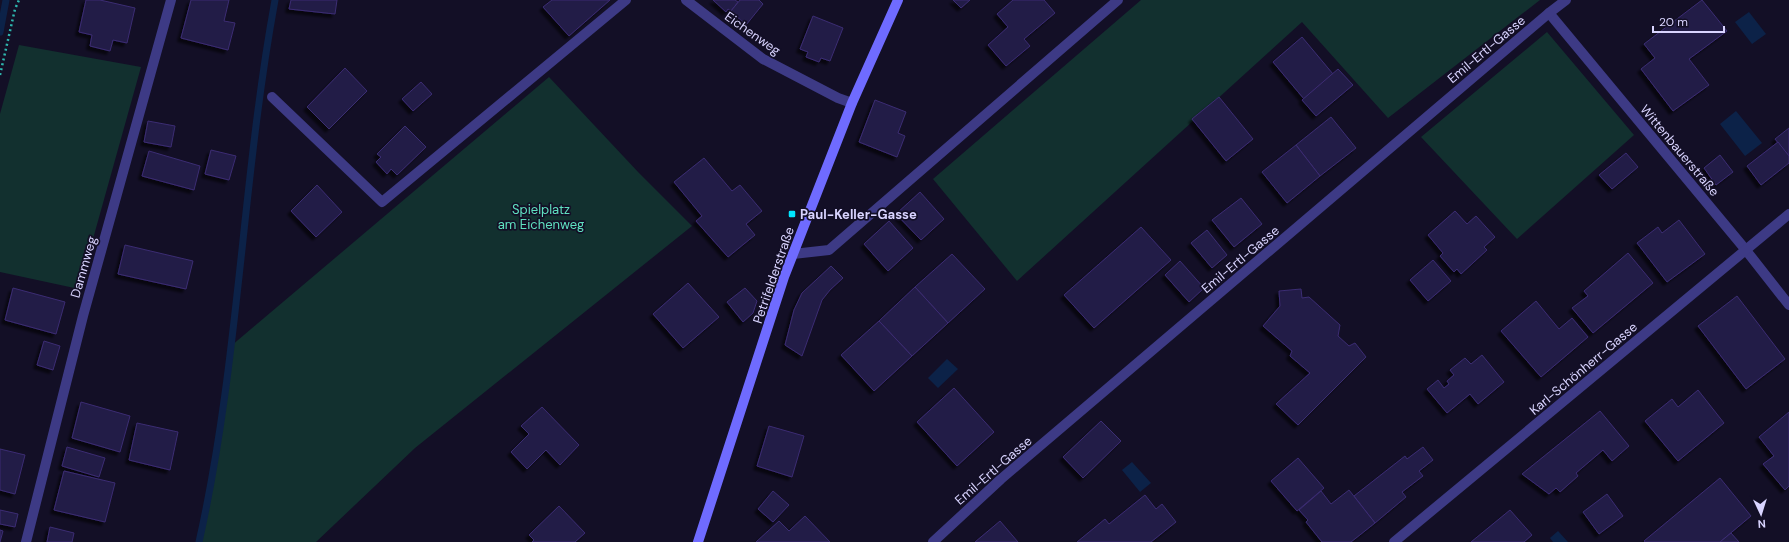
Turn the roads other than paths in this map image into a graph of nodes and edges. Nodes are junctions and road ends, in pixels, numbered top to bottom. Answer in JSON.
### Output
{"nodes":[{"id":1,"x":171,"y":0,"type":"edge"},
{"id":2,"x":626,"y":0,"type":"edge"},
{"id":3,"x":686,"y":0,"type":"edge"},
{"id":4,"x":898,"y":0,"type":"edge"},
{"id":5,"x":1118,"y":0,"type":"edge"},
{"id":6,"x":1566,"y":0,"type":"edge"},
{"id":7,"x":1549,"y":13,"type":"junction"},
{"id":8,"x":272,"y":97,"type":"dead end"},
{"id":9,"x":852,"y":103,"type":"junction"},
{"id":10,"x":1789,"y":214,"type":"edge"},
{"id":11,"x":1745,"y":249,"type":"junction"},
{"id":12,"x":793,"y":254,"type":"junction"},
{"id":13,"x":1789,"y":305,"type":"edge"},
{"id":14,"x":26,"y":542,"type":"edge"},
{"id":15,"x":698,"y":542,"type":"edge"},
{"id":16,"x":933,"y":542,"type":"edge"},
{"id":17,"x":1394,"y":542,"type":"edge"}],
"edges":[{"from":1,"to":14,"type":"street","name":"Dammweg"},
{"from":2,"to":8,"type":"street"},
{"from":3,"to":9,"type":"street","name":"Eichenweg"},
{"from":4,"to":9,"type":"main road","name":"Petrifelderstraße"},
{"from":5,"to":12,"type":"street"},
{"from":6,"to":7,"type":"street","name":"Emil-Ertl-Gasse"},
{"from":7,"to":11,"type":"street","name":"Wittenbauerstraße"},
{"from":7,"to":16,"type":"street","name":"Emil-Ertl-Gasse"},
{"from":9,"to":12,"type":"main road","name":"Petrifelderstraße"},
{"from":10,"to":11,"type":"street","name":"Karl-Schönherr-Gasse"},
{"from":11,"to":13,"type":"street","name":"Wittenbauerstraße"},
{"from":11,"to":17,"type":"street","name":"Karl-Schönherr-Gasse"},
{"from":12,"to":15,"type":"main road","name":"Petrifelderstraße"}]}
